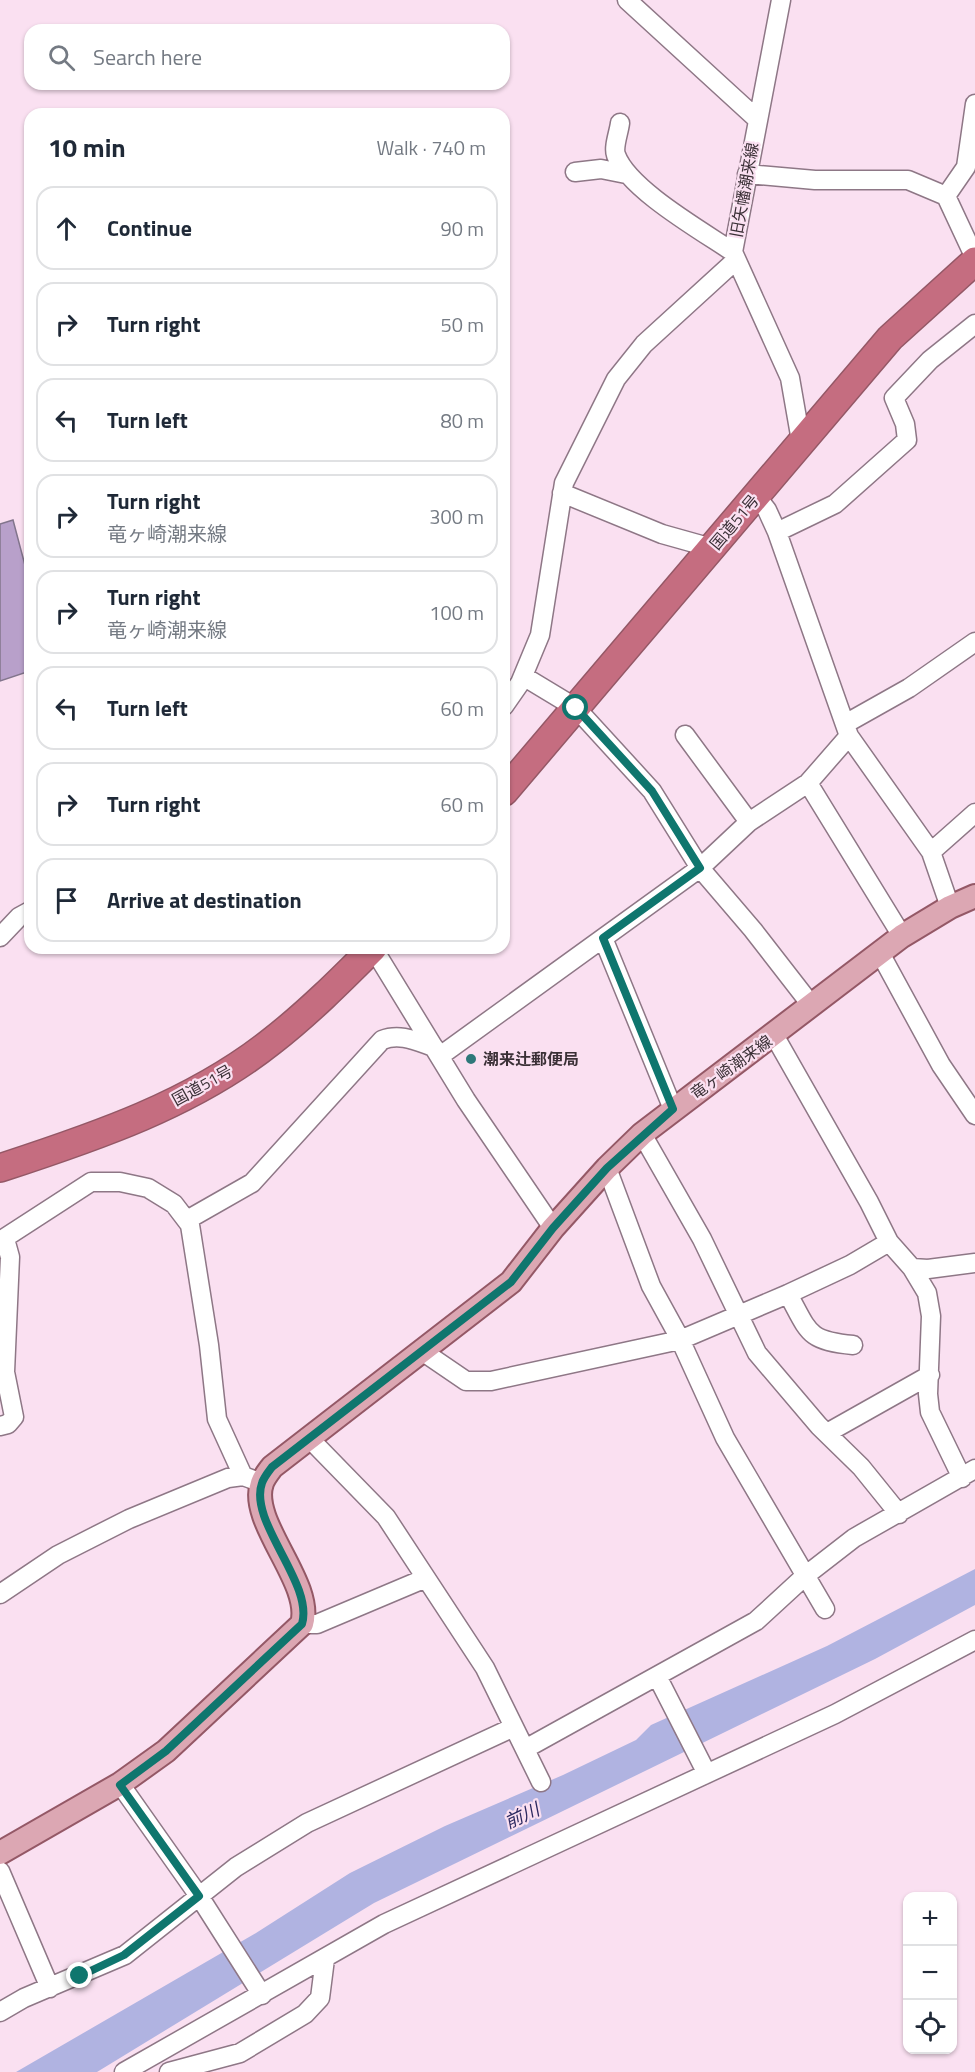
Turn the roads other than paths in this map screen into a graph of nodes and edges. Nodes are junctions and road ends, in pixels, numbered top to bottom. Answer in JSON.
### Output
{"nodes":[{"id":1,"x":627,"y":0,"type":"edge"},
{"id":2,"x":781,"y":0,"type":"edge"},
{"id":3,"x":975,"y":105,"type":"edge"},
{"id":4,"x":758,"y":119,"type":"junction"},
{"id":5,"x":620,"y":123,"type":"dead end"},
{"id":6,"x":575,"y":172,"type":"dead end"},
{"id":7,"x":626,"y":174,"type":"junction"},
{"id":8,"x":747,"y":174,"type":"junction"},
{"id":9,"x":946,"y":196,"type":"junction"},
{"id":10,"x":735,"y":256,"type":"junction"},
{"id":11,"x":975,"y":260,"type":"edge"},
{"id":12,"x":975,"y":324,"type":"edge"},
{"id":13,"x":801,"y":441,"type":"junction"},
{"id":14,"x":562,"y":493,"type":"junction"},
{"id":15,"x":756,"y":496,"type":"junction"},
{"id":16,"x":777,"y":532,"type":"junction"},
{"id":17,"x":712,"y":548,"type":"junction"},
{"id":18,"x":975,"y":642,"type":"edge"},
{"id":19,"x":523,"y":676,"type":"junction"},
{"id":20,"x":510,"y":697,"type":"edge"},
{"id":21,"x":576,"y":708,"type":"junction"},
{"id":22,"x":847,"y":730,"type":"junction"},
{"id":23,"x":684,"y":735,"type":"dead end"},
{"id":24,"x":808,"y":783,"type":"junction"},
{"id":25,"x":510,"y":785,"type":"edge"},
{"id":26,"x":975,"y":813,"type":"edge"},
{"id":27,"x":749,"y":822,"type":"junction"},
{"id":28,"x":931,"y":852,"type":"junction"},
{"id":29,"x":700,"y":868,"type":"junction"},
{"id":30,"x":975,"y":896,"type":"edge"},
{"id":31,"x":950,"y":907,"type":"junction"},
{"id":32,"x":24,"y":914,"type":"edge"},
{"id":33,"x":902,"y":936,"type":"junction"},
{"id":34,"x":0,"y":937,"type":"edge"},
{"id":35,"x":603,"y":938,"type":"junction"},
{"id":36,"x":880,"y":953,"type":"junction"},
{"id":37,"x":367,"y":954,"type":"edge"},
{"id":38,"x":377,"y":954,"type":"edge"},
{"id":39,"x":812,"y":1006,"type":"junction"},
{"id":40,"x":774,"y":1035,"type":"junction"},
{"id":41,"x":437,"y":1052,"type":"junction"},
{"id":42,"x":673,"y":1109,"type":"junction"},
{"id":43,"x":975,"y":1115,"type":"edge"},
{"id":44,"x":642,"y":1134,"type":"junction"},
{"id":45,"x":0,"y":1168,"type":"edge"},
{"id":46,"x":607,"y":1168,"type":"junction"},
{"id":47,"x":187,"y":1220,"type":"junction"},
{"id":48,"x":553,"y":1228,"type":"junction"},
{"id":49,"x":3,"y":1240,"type":"edge"},
{"id":50,"x":889,"y":1242,"type":"junction"},
{"id":51,"x":975,"y":1263,"type":"edge"},
{"id":52,"x":912,"y":1269,"type":"junction"},
{"id":53,"x":788,"y":1294,"type":"junction"},
{"id":54,"x":738,"y":1317,"type":"junction"},
{"id":55,"x":680,"y":1340,"type":"junction"},
{"id":56,"x":853,"y":1345,"type":"dead end"},
{"id":57,"x":422,"y":1351,"type":"junction"},
{"id":58,"x":930,"y":1375,"type":"junction"},
{"id":59,"x":0,"y":1426,"type":"edge"},
{"id":60,"x":827,"y":1433,"type":"junction"},
{"id":61,"x":308,"y":1437,"type":"junction"},
{"id":62,"x":968,"y":1474,"type":"edge"},
{"id":63,"x":252,"y":1479,"type":"junction"},
{"id":64,"x":899,"y":1514,"type":"junction"},
{"id":65,"x":805,"y":1576,"type":"junction"},
{"id":66,"x":426,"y":1578,"type":"junction"},
{"id":67,"x":0,"y":1594,"type":"edge"},
{"id":68,"x":825,"y":1609,"type":"dead end"},
{"id":69,"x":302,"y":1624,"type":"junction"},
{"id":70,"x":975,"y":1640,"type":"edge"},
{"id":71,"x":658,"y":1678,"type":"junction"},
{"id":72,"x":514,"y":1727,"type":"junction"},
{"id":73,"x":525,"y":1749,"type":"junction"},
{"id":74,"x":702,"y":1765,"type":"junction"},
{"id":75,"x":541,"y":1782,"type":"dead end"},
{"id":76,"x":120,"y":1785,"type":"junction"},
{"id":77,"x":0,"y":1853,"type":"edge"},
{"id":78,"x":0,"y":1871,"type":"edge"},
{"id":79,"x":199,"y":1896,"type":"junction"},
{"id":80,"x":325,"y":1959,"type":"junction"},
{"id":81,"x":50,"y":1988,"type":"junction"},
{"id":82,"x":257,"y":1989,"type":"junction"},
{"id":83,"x":0,"y":2012,"type":"edge"},
{"id":84,"x":127,"y":2070,"type":"edge"},
{"id":85,"x":162,"y":2072,"type":"edge"},
{"id":86,"x":169,"y":2072,"type":"edge"}],
"edges":[{"from":1,"to":4,"type":"street"},
{"from":2,"to":4,"type":"street","name":"旧矢幡潮来線"},
{"from":3,"to":9,"type":"street"},
{"from":4,"to":8,"type":"street","name":"旧矢幡潮来線"},
{"from":5,"to":7,"type":"street"},
{"from":6,"to":7,"type":"street"},
{"from":7,"to":10,"type":"street"},
{"from":8,"to":9,"type":"street"},
{"from":8,"to":10,"type":"street","name":"旧矢幡潮来線"},
{"from":9,"to":11,"type":"street"},
{"from":10,"to":13,"type":"street","name":"旧矢幡潮来線"},
{"from":10,"to":14,"type":"street"},
{"from":11,"to":13,"type":"highway","name":"国道51号"},
{"from":12,"to":16,"type":"street"},
{"from":13,"to":15,"type":"highway","name":"国道51号"},
{"from":14,"to":17,"type":"street"},
{"from":14,"to":19,"type":"street"},
{"from":15,"to":16,"type":"street"},
{"from":15,"to":17,"type":"highway","name":"国道51号"},
{"from":16,"to":22,"type":"street"},
{"from":17,"to":21,"type":"highway","name":"国道51号"},
{"from":18,"to":22,"type":"street"},
{"from":19,"to":20,"type":"street"},
{"from":19,"to":21,"type":"street"},
{"from":21,"to":25,"type":"highway","name":"国道51号"},
{"from":21,"to":29,"type":"street"},
{"from":22,"to":24,"type":"street"},
{"from":22,"to":28,"type":"street"},
{"from":23,"to":27,"type":"street"},
{"from":24,"to":27,"type":"street"},
{"from":24,"to":33,"type":"street"},
{"from":26,"to":28,"type":"street"},
{"from":27,"to":29,"type":"street"},
{"from":28,"to":31,"type":"street"},
{"from":29,"to":35,"type":"street"},
{"from":29,"to":39,"type":"street"},
{"from":30,"to":31,"type":"main road","name":"竜ヶ崎潮来線"},
{"from":31,"to":33,"type":"main road","name":"竜ヶ崎潮来線"},
{"from":32,"to":34,"type":"street"},
{"from":33,"to":36,"type":"main road","name":"竜ヶ崎潮来線"},
{"from":35,"to":41,"type":"street"},
{"from":35,"to":42,"type":"street"},
{"from":36,"to":39,"type":"main road","name":"竜ヶ崎潮来線"},
{"from":36,"to":43,"type":"street"},
{"from":37,"to":45,"type":"highway","name":"国道51号"},
{"from":38,"to":41,"type":"street"},
{"from":39,"to":40,"type":"main road","name":"竜ヶ崎潮来線"},
{"from":40,"to":42,"type":"main road","name":"竜ヶ崎潮来線"},
{"from":40,"to":50,"type":"street"},
{"from":41,"to":47,"type":"street"},
{"from":41,"to":48,"type":"street"},
{"from":42,"to":44,"type":"main road","name":"竜ヶ崎潮来線"},
{"from":44,"to":46,"type":"main road","name":"竜ヶ崎潮来線"},
{"from":44,"to":54,"type":"street"},
{"from":46,"to":48,"type":"main road","name":"竜ヶ崎潮来線"},
{"from":46,"to":55,"type":"street"},
{"from":47,"to":49,"type":"street"},
{"from":47,"to":63,"type":"street"},
{"from":48,"to":57,"type":"main road","name":"竜ヶ崎潮来線"},
{"from":49,"to":59,"type":"street"},
{"from":50,"to":52,"type":"street"},
{"from":50,"to":53,"type":"street"},
{"from":51,"to":52,"type":"street"},
{"from":52,"to":58,"type":"street"},
{"from":53,"to":54,"type":"street"},
{"from":53,"to":56,"type":"street"},
{"from":54,"to":55,"type":"street"},
{"from":54,"to":60,"type":"street"},
{"from":55,"to":57,"type":"street"},
{"from":55,"to":65,"type":"street"},
{"from":57,"to":61,"type":"main road","name":"竜ヶ崎潮来線"},
{"from":58,"to":60,"type":"street"},
{"from":58,"to":62,"type":"street"},
{"from":60,"to":64,"type":"street"},
{"from":61,"to":63,"type":"main road","name":"竜ヶ崎潮来線"},
{"from":61,"to":66,"type":"street"},
{"from":62,"to":64,"type":"street"},
{"from":63,"to":67,"type":"street"},
{"from":63,"to":69,"type":"main road"},
{"from":64,"to":65,"type":"street"},
{"from":65,"to":68,"type":"street"},
{"from":65,"to":71,"type":"street"},
{"from":66,"to":69,"type":"street"},
{"from":66,"to":72,"type":"street"},
{"from":69,"to":76,"type":"main road"},
{"from":70,"to":74,"type":"street"},
{"from":71,"to":73,"type":"street"},
{"from":71,"to":74,"type":"street"},
{"from":72,"to":73,"type":"street"},
{"from":72,"to":79,"type":"street"},
{"from":73,"to":75,"type":"street"},
{"from":74,"to":80,"type":"street"},
{"from":76,"to":77,"type":"main road"},
{"from":76,"to":79,"type":"street"},
{"from":78,"to":81,"type":"street"},
{"from":79,"to":81,"type":"street"},
{"from":79,"to":82,"type":"street"},
{"from":80,"to":82,"type":"street"},
{"from":80,"to":86,"type":"street"},
{"from":81,"to":83,"type":"street"},
{"from":82,"to":84,"type":"street"},
{"from":84,"to":85,"type":"street"}]}
